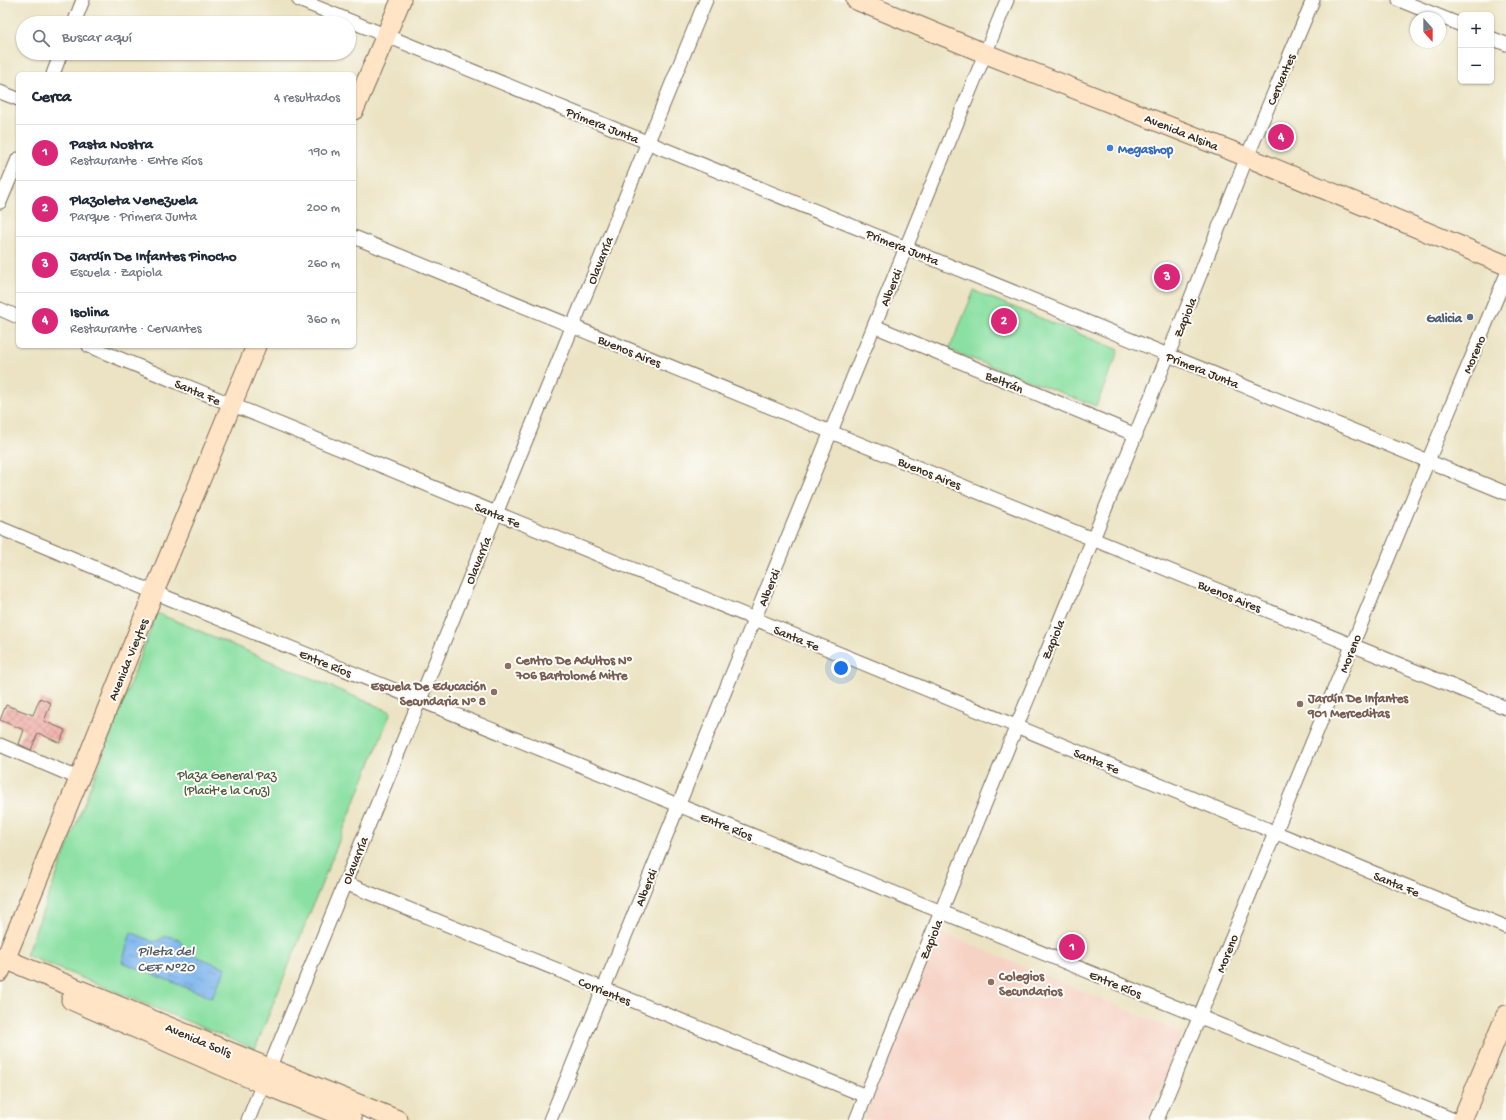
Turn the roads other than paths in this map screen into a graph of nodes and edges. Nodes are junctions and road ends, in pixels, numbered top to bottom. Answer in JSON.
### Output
{"nodes":[{"id":1,"x":83,"y":0,"type":"edge"},
{"id":2,"x":299,"y":0,"type":"edge"},
{"id":3,"x":388,"y":0,"type":"edge"},
{"id":4,"x":401,"y":0,"type":"edge"},
{"id":5,"x":706,"y":0,"type":"edge"},
{"id":6,"x":856,"y":0,"type":"edge"},
{"id":7,"x":1007,"y":0,"type":"edge"},
{"id":8,"x":1313,"y":0,"type":"edge"},
{"id":9,"x":1399,"y":0,"type":"edge"},
{"id":10,"x":77,"y":16,"type":"edge"},
{"id":11,"x":338,"y":16,"type":"edge"},
{"id":12,"x":356,"y":24,"type":"edge"},
{"id":13,"x":1458,"y":25,"type":"edge"},
{"id":14,"x":381,"y":34,"type":"junction"},
{"id":15,"x":1494,"y":39,"type":"edge"},
{"id":16,"x":1506,"y":44,"type":"edge"},
{"id":17,"x":984,"y":53,"type":"junction"},
{"id":18,"x":59,"y":60,"type":"edge"},
{"id":19,"x":54,"y":72,"type":"edge"},
{"id":20,"x":356,"y":81,"type":"edge"},
{"id":21,"x":0,"y":92,"type":"edge"},
{"id":22,"x":16,"y":98,"type":"edge"},
{"id":23,"x":356,"y":104,"type":"edge"},
{"id":24,"x":648,"y":142,"type":"junction"},
{"id":25,"x":1247,"y":157,"type":"junction"},
{"id":26,"x":16,"y":164,"type":"edge"},
{"id":27,"x":0,"y":202,"type":"edge"},
{"id":28,"x":356,"y":238,"type":"edge"},
{"id":29,"x":906,"y":248,"type":"junction"},
{"id":30,"x":1506,"y":265,"type":"edge"},
{"id":31,"x":1506,"y":276,"type":"edge"},
{"id":32,"x":0,"y":309,"type":"edge"},
{"id":33,"x":16,"y":315,"type":"edge"},
{"id":34,"x":572,"y":326,"type":"junction"},
{"id":35,"x":874,"y":326,"type":"junction"},
{"id":36,"x":94,"y":348,"type":"edge"},
{"id":37,"x":246,"y":348,"type":"edge"},
{"id":38,"x":255,"y":348,"type":"edge"},
{"id":39,"x":1168,"y":355,"type":"junction"},
{"id":40,"x":228,"y":404,"type":"junction"},
{"id":41,"x":831,"y":432,"type":"junction"},
{"id":42,"x":1136,"y":435,"type":"junction"},
{"id":43,"x":1428,"y":461,"type":"junction"},
{"id":44,"x":1506,"y":493,"type":"edge"},
{"id":45,"x":496,"y":513,"type":"junction"},
{"id":46,"x":0,"y":528,"type":"edge"},
{"id":47,"x":1093,"y":539,"type":"junction"},
{"id":48,"x":150,"y":591,"type":"junction"},
{"id":49,"x":755,"y":619,"type":"junction"},
{"id":50,"x":1352,"y":645,"type":"junction"},
{"id":51,"x":420,"y":700,"type":"junction"},
{"id":52,"x":1506,"y":708,"type":"edge"},
{"id":53,"x":1017,"y":726,"type":"junction"},
{"id":54,"x":0,"y":745,"type":"edge"},
{"id":55,"x":71,"y":774,"type":"junction"},
{"id":56,"x":679,"y":805,"type":"junction"},
{"id":57,"x":1275,"y":833,"type":"junction"},
{"id":58,"x":345,"y":884,"type":"junction"},
{"id":59,"x":941,"y":912,"type":"junction"},
{"id":60,"x":1506,"y":927,"type":"edge"},
{"id":61,"x":0,"y":939,"type":"edge"},
{"id":62,"x":1,"y":965,"type":"edge"},
{"id":63,"x":604,"y":989,"type":"junction"},
{"id":64,"x":1506,"y":1015,"type":"edge"},
{"id":65,"x":1200,"y":1017,"type":"junction"},
{"id":66,"x":266,"y":1076,"type":"junction"},
{"id":67,"x":866,"y":1096,"type":"junction"},
{"id":68,"x":248,"y":1120,"type":"edge"},
{"id":69,"x":352,"y":1120,"type":"edge"},
{"id":70,"x":398,"y":1120,"type":"edge"},
{"id":71,"x":550,"y":1120,"type":"edge"},
{"id":72,"x":856,"y":1120,"type":"edge"},
{"id":73,"x":1157,"y":1120,"type":"edge"},
{"id":74,"x":1454,"y":1120,"type":"edge"},
{"id":75,"x":1462,"y":1120,"type":"edge"}],
"edges":[{"from":1,"to":10,"type":"street"},
{"from":2,"to":11,"type":"street","name":"Primera Junta"},
{"from":3,"to":14,"type":"main road"},
{"from":4,"to":14,"type":"main road"},
{"from":5,"to":24,"type":"street","name":"Olavarría"},
{"from":6,"to":17,"type":"main road","name":"Avenida Alsina"},
{"from":7,"to":17,"type":"street","name":"Alberdi"},
{"from":8,"to":25,"type":"street","name":"Cervantes"},
{"from":9,"to":13,"type":"street"},
{"from":12,"to":14,"type":"street","name":"Primera Junta"},
{"from":14,"to":20,"type":"main road"},
{"from":14,"to":23,"type":"main road"},
{"from":14,"to":24,"type":"street","name":"Primera Junta"},
{"from":15,"to":16,"type":"street"},
{"from":17,"to":25,"type":"main road","name":"Avenida Alsina"},
{"from":17,"to":29,"type":"street","name":"Alberdi"},
{"from":18,"to":19,"type":"street"},
{"from":21,"to":22,"type":"street"},
{"from":24,"to":29,"type":"street","name":"Primera Junta"},
{"from":24,"to":34,"type":"street","name":"Olavarría"},
{"from":25,"to":30,"type":"main road","name":"Avenida Alsina"},
{"from":25,"to":39,"type":"street","name":"Zapiola"},
{"from":26,"to":27,"type":"street"},
{"from":28,"to":34,"type":"street","name":"Buenos Aires"},
{"from":29,"to":35,"type":"street","name":"Alberdi"},
{"from":29,"to":39,"type":"street","name":"Primera Junta"},
{"from":31,"to":43,"type":"street","name":"Moreno"},
{"from":32,"to":33,"type":"street"},
{"from":34,"to":41,"type":"street","name":"Buenos Aires"},
{"from":34,"to":45,"type":"street","name":"Olavarría"},
{"from":35,"to":41,"type":"street","name":"Alberdi"},
{"from":35,"to":42,"type":"street","name":"Beltrán"},
{"from":36,"to":40,"type":"street","name":"Santa Fe"},
{"from":37,"to":40,"type":"main road","name":"Avenida Vieytes"},
{"from":38,"to":40,"type":"main road","name":"Avenida Vieytes"},
{"from":39,"to":42,"type":"street","name":"Zapiola"},
{"from":39,"to":43,"type":"street","name":"Primera Junta"},
{"from":40,"to":45,"type":"street","name":"Santa Fe"},
{"from":40,"to":48,"type":"main road","name":"Avenida Vieytes"},
{"from":41,"to":47,"type":"street","name":"Buenos Aires"},
{"from":41,"to":49,"type":"street","name":"Alberdi"},
{"from":42,"to":47,"type":"street","name":"Zapiola"},
{"from":43,"to":44,"type":"street","name":"Primera Junta"},
{"from":43,"to":50,"type":"street","name":"Moreno"},
{"from":45,"to":49,"type":"street","name":"Santa Fe"},
{"from":45,"to":51,"type":"street","name":"Olavarría"},
{"from":46,"to":48,"type":"street","name":"Entre Ríos"},
{"from":47,"to":50,"type":"street","name":"Buenos Aires"},
{"from":47,"to":53,"type":"street","name":"Zapiola"},
{"from":48,"to":51,"type":"street","name":"Entre Ríos"},
{"from":48,"to":55,"type":"main road","name":"Avenida Vieytes"},
{"from":48,"to":62,"type":"main road","name":"Avenida Vieytes"},
{"from":49,"to":53,"type":"street","name":"Santa Fe"},
{"from":49,"to":56,"type":"street","name":"Alberdi"},
{"from":50,"to":52,"type":"street","name":"Buenos Aires"},
{"from":50,"to":57,"type":"street","name":"Moreno"},
{"from":51,"to":56,"type":"street","name":"Entre Ríos"},
{"from":51,"to":58,"type":"street","name":"Olavarría"},
{"from":53,"to":57,"type":"street","name":"Santa Fe"},
{"from":53,"to":59,"type":"street","name":"Zapiola"},
{"from":54,"to":55,"type":"street"},
{"from":55,"to":61,"type":"main road","name":"Avenida Vieytes"},
{"from":56,"to":59,"type":"street","name":"Entre Ríos"},
{"from":56,"to":63,"type":"street","name":"Alberdi"},
{"from":57,"to":60,"type":"street","name":"Santa Fe"},
{"from":57,"to":65,"type":"street","name":"Moreno"},
{"from":58,"to":63,"type":"street","name":"Corrientes"},
{"from":58,"to":66,"type":"street","name":"Olavarría"},
{"from":59,"to":65,"type":"street","name":"Entre Ríos"},
{"from":59,"to":67,"type":"street","name":"Zapiola"},
{"from":62,"to":66,"type":"main road","name":"Avenida Solís"},
{"from":63,"to":67,"type":"street","name":"Corrientes"},
{"from":63,"to":71,"type":"street","name":"Alberdi"},
{"from":64,"to":75,"type":"main road"},
{"from":65,"to":73,"type":"street","name":"Moreno"},
{"from":65,"to":74,"type":"street","name":"Entre Ríos"},
{"from":66,"to":68,"type":"street","name":"Olavarría"},
{"from":66,"to":69,"type":"main road","name":"Avenida Solís"},
{"from":66,"to":70,"type":"main road","name":"Avenida Solís"},
{"from":67,"to":72,"type":"street","name":"Zapiola"}]}
